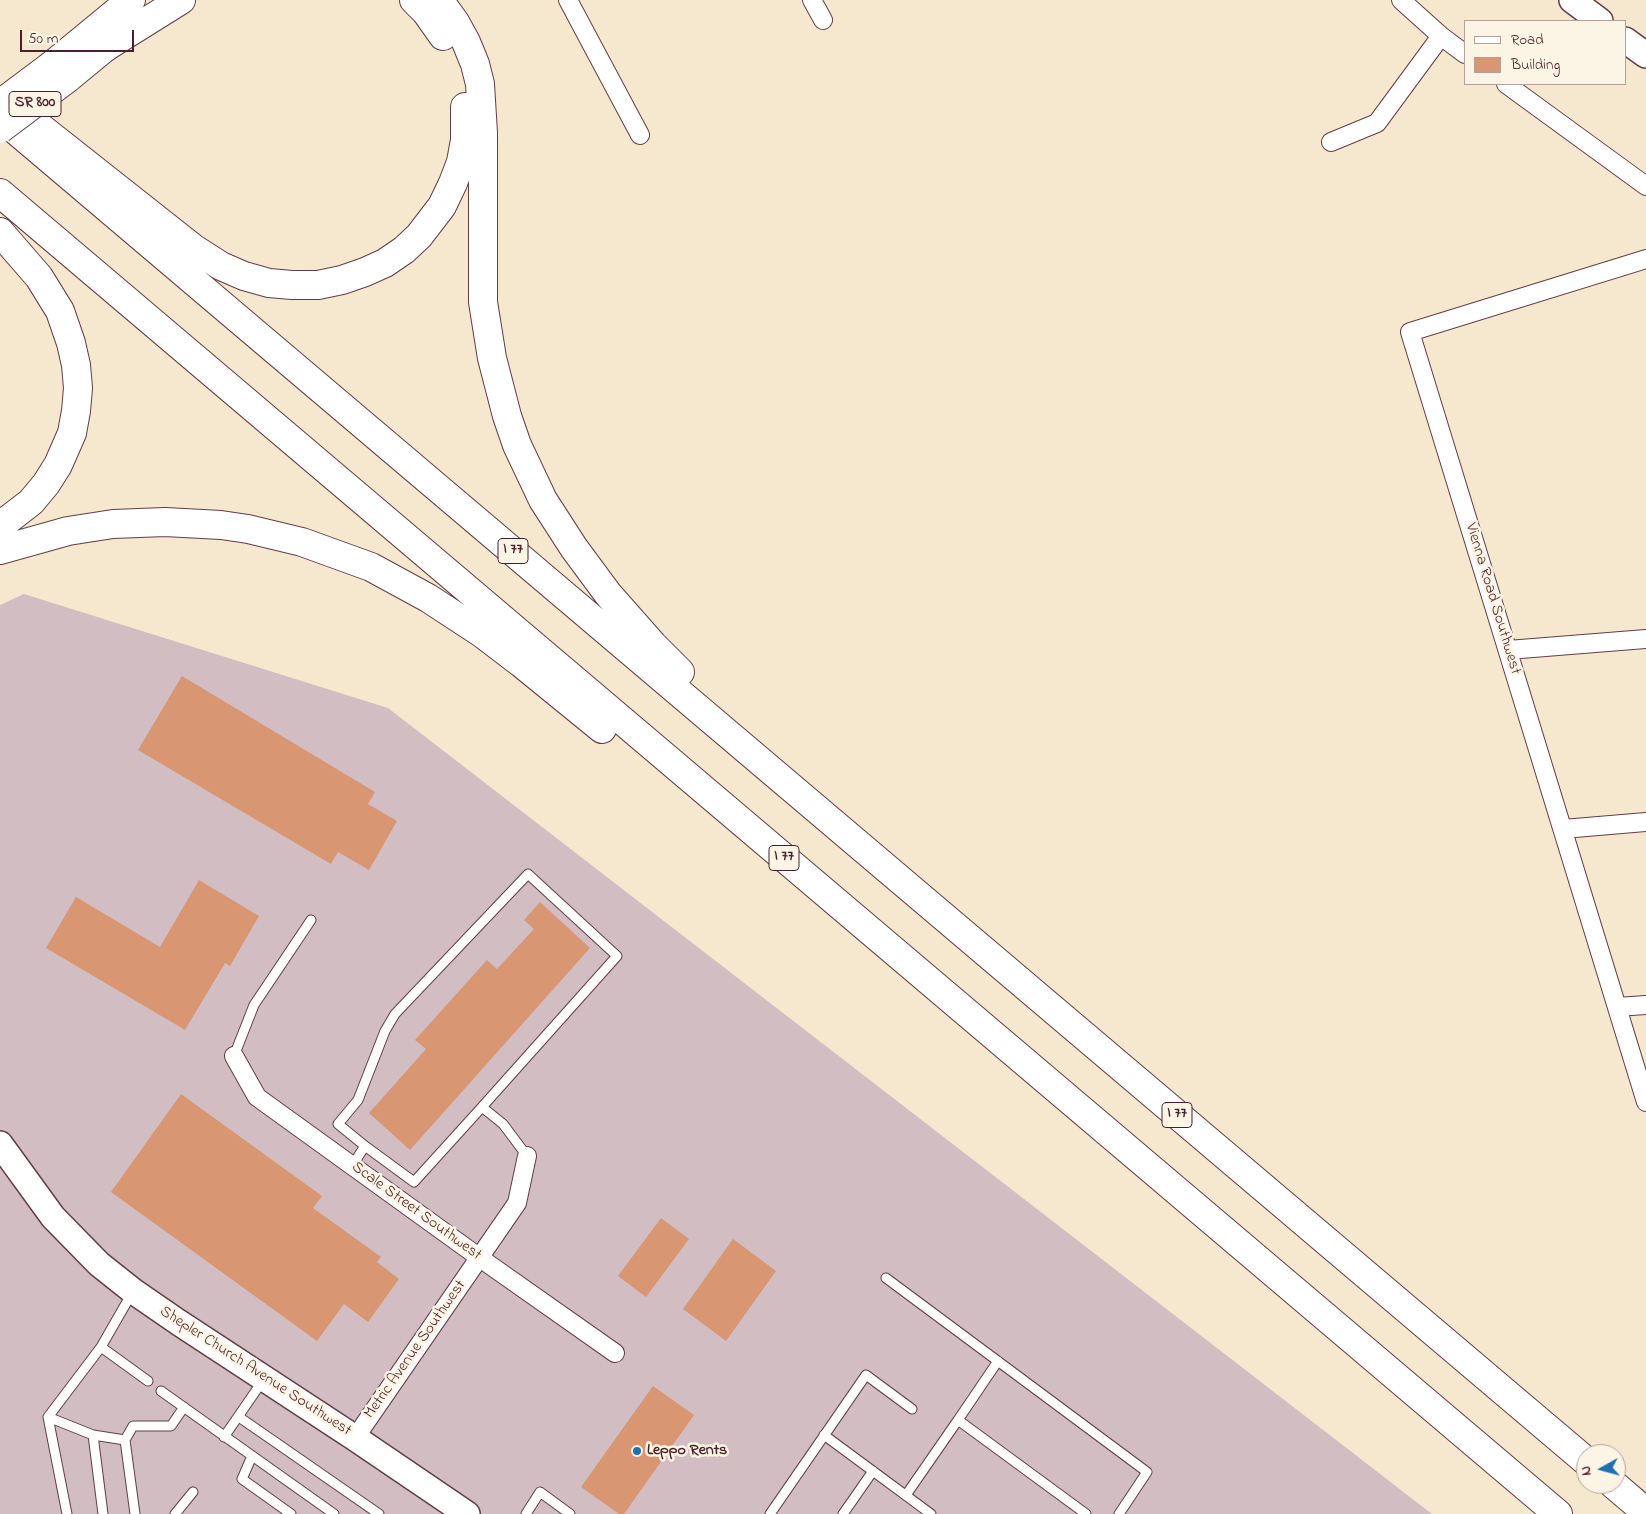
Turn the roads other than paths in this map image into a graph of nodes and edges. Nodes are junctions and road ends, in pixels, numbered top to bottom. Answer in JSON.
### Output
{"nodes":[{"id":1,"x":131,"y":0,"type":"edge"},
{"id":2,"x":162,"y":0,"type":"edge"},
{"id":3,"x":181,"y":0,"type":"edge"},
{"id":4,"x":414,"y":0,"type":"edge"},
{"id":5,"x":439,"y":0,"type":"edge"},
{"id":6,"x":568,"y":0,"type":"edge"},
{"id":7,"x":812,"y":0,"type":"edge"},
{"id":8,"x":1401,"y":0,"type":"edge"},
{"id":9,"x":1572,"y":0,"type":"edge"},
{"id":10,"x":823,"y":20,"type":"dead end"},
{"id":11,"x":1599,"y":20,"type":"edge"},
{"id":12,"x":1442,"y":36,"type":"junction"},
{"id":13,"x":1626,"y":41,"type":"edge"},
{"id":14,"x":101,"y":50,"type":"junction"},
{"id":15,"x":1464,"y":53,"type":"edge"},
{"id":16,"x":1646,"y":55,"type":"edge"},
{"id":17,"x":60,"y":72,"type":"junction"},
{"id":18,"x":1507,"y":85,"type":"edge"},
{"id":19,"x":0,"y":95,"type":"edge"},
{"id":20,"x":0,"y":104,"type":"edge"},
{"id":21,"x":0,"y":117,"type":"edge"},
{"id":22,"x":0,"y":129,"type":"edge"},
{"id":23,"x":640,"y":135,"type":"dead end"},
{"id":24,"x":1331,"y":142,"type":"dead end"},
{"id":25,"x":1646,"y":186,"type":"edge"},
{"id":26,"x":0,"y":193,"type":"edge"},
{"id":27,"x":0,"y":232,"type":"edge"},
{"id":28,"x":1646,"y":259,"type":"edge"},
{"id":29,"x":0,"y":526,"type":"edge"},
{"id":30,"x":0,"y":550,"type":"edge"},
{"id":31,"x":1646,"y":639,"type":"edge"},
{"id":32,"x":1508,"y":650,"type":"junction"},
{"id":33,"x":1646,"y":822,"type":"edge"},
{"id":34,"x":1563,"y":829,"type":"junction"},
{"id":35,"x":311,"y":920,"type":"dead end"},
{"id":36,"x":998,"y":962,"type":"junction"},
{"id":37,"x":1646,"y":1005,"type":"edge"},
{"id":38,"x":1617,"y":1007,"type":"junction"},
{"id":39,"x":234,"y":1056,"type":"joint"},
{"id":40,"x":1044,"y":1078,"type":"junction"},
{"id":41,"x":1646,"y":1102,"type":"edge"},
{"id":42,"x":482,"y":1107,"type":"junction"},
{"id":43,"x":0,"y":1144,"type":"edge"},
{"id":44,"x":365,"y":1146,"type":"junction"},
{"id":45,"x":527,"y":1156,"type":"joint"},
{"id":46,"x":352,"y":1166,"type":"junction"},
{"id":47,"x":480,"y":1258,"type":"junction"},
{"id":48,"x":886,"y":1278,"type":"dead end"},
{"id":49,"x":133,"y":1291,"type":"junction"},
{"id":50,"x":101,"y":1348,"type":"junction"},
{"id":51,"x":615,"y":1353,"type":"dead end"},
{"id":52,"x":998,"y":1361,"type":"junction"},
{"id":53,"x":265,"y":1379,"type":"junction"},
{"id":54,"x":148,"y":1381,"type":"dead end"},
{"id":55,"x":161,"y":1391,"type":"dead end"},
{"id":56,"x":184,"y":1407,"type":"junction"},
{"id":57,"x":912,"y":1409,"type":"dead end"},
{"id":58,"x":48,"y":1417,"type":"junction"},
{"id":59,"x":239,"y":1417,"type":"junction"},
{"id":60,"x":958,"y":1420,"type":"junction"},
{"id":61,"x":93,"y":1435,"type":"junction"},
{"id":62,"x":824,"y":1435,"type":"junction"},
{"id":63,"x":224,"y":1437,"type":"junction"},
{"id":64,"x":355,"y":1438,"type":"junction"},
{"id":65,"x":125,"y":1440,"type":"junction"},
{"id":66,"x":1576,"y":1453,"type":"edge"},
{"id":67,"x":252,"y":1456,"type":"junction"},
{"id":68,"x":872,"y":1471,"type":"junction"},
{"id":69,"x":193,"y":1492,"type":"dead end"},
{"id":70,"x":1625,"y":1494,"type":"edge"},
{"id":71,"x":906,"y":1495,"type":"junction"},
{"id":72,"x":1646,"y":1512,"type":"edge"},
{"id":73,"x":67,"y":1514,"type":"edge"},
{"id":74,"x":103,"y":1514,"type":"edge"},
{"id":75,"x":135,"y":1514,"type":"edge"},
{"id":76,"x":175,"y":1514,"type":"edge"},
{"id":77,"x":291,"y":1514,"type":"edge"},
{"id":78,"x":334,"y":1514,"type":"edge"},
{"id":79,"x":379,"y":1514,"type":"edge"},
{"id":80,"x":467,"y":1514,"type":"edge"},
{"id":81,"x":526,"y":1514,"type":"edge"},
{"id":82,"x":570,"y":1514,"type":"edge"},
{"id":83,"x":770,"y":1514,"type":"edge"},
{"id":84,"x":844,"y":1514,"type":"edge"},
{"id":85,"x":932,"y":1514,"type":"edge"},
{"id":86,"x":1086,"y":1514,"type":"edge"},
{"id":87,"x":1119,"y":1514,"type":"edge"},
{"id":88,"x":1558,"y":1514,"type":"edge"}],
"edges":[{"from":1,"to":17,"type":"main road","number":"SR 800"},
{"from":2,"to":14,"type":"main road","number":"SR 800"},
{"from":3,"to":14,"type":"main road"},
{"from":4,"to":19,"type":"main road"},
{"from":5,"to":36,"type":"main road"},
{"from":6,"to":23,"type":"street"},
{"from":7,"to":10,"type":"street"},
{"from":8,"to":12,"type":"street"},
{"from":9,"to":11,"type":"street"},
{"from":12,"to":15,"type":"street"},
{"from":12,"to":24,"type":"street"},
{"from":13,"to":16,"type":"street"},
{"from":14,"to":17,"type":"main road","number":"SR 800"},
{"from":17,"to":20,"type":"main road","number":"SR 800","bridge":true},
{"from":17,"to":22,"type":"main road","number":"SR 800","bridge":true},
{"from":18,"to":25,"type":"street"},
{"from":21,"to":36,"type":"main road","number":"I 77"},
{"from":26,"to":40,"type":"main road","number":"I 77"},
{"from":27,"to":29,"type":"main road"},
{"from":28,"to":32,"type":"street","name":"Vienna Road Southwest"},
{"from":30,"to":40,"type":"main road"},
{"from":31,"to":32,"type":"street"},
{"from":32,"to":34,"type":"street","name":"Vienna Road Southwest"},
{"from":33,"to":34,"type":"street"},
{"from":34,"to":38,"type":"street","name":"Vienna Road Southwest"},
{"from":35,"to":39,"type":"lane"},
{"from":36,"to":66,"type":"main road","number":"I 77"},
{"from":37,"to":38,"type":"street"},
{"from":38,"to":41,"type":"street","name":"Vienna Road Southwest"},
{"from":39,"to":46,"type":"street","name":"Scale Street Southwest"},
{"from":40,"to":88,"type":"main road","number":"I 77"},
{"from":42,"to":44,"type":"lane"},
{"from":42,"to":44,"type":"lane"},
{"from":42,"to":45,"type":"lane"},
{"from":43,"to":49,"type":"street","name":"Shepler Church Avenue Southwest"},
{"from":44,"to":46,"type":"lane"},
{"from":45,"to":47,"type":"street","name":"Metric Avenue Southwest"},
{"from":46,"to":47,"type":"street","name":"Scale Street Southwest"},
{"from":47,"to":51,"type":"street","name":"Scale Street Southwest"},
{"from":47,"to":64,"type":"street","name":"Metric Avenue Southwest"},
{"from":48,"to":52,"type":"lane"},
{"from":49,"to":50,"type":"lane"},
{"from":49,"to":53,"type":"street","name":"Shepler Church Avenue Southwest"},
{"from":50,"to":54,"type":"lane"},
{"from":50,"to":58,"type":"lane"},
{"from":52,"to":60,"type":"lane"},
{"from":52,"to":87,"type":"lane"},
{"from":53,"to":59,"type":"lane"},
{"from":53,"to":64,"type":"street","name":"Shepler Church Avenue Southwest"},
{"from":55,"to":56,"type":"lane"},
{"from":56,"to":63,"type":"lane"},
{"from":56,"to":65,"type":"lane"},
{"from":57,"to":62,"type":"lane"},
{"from":58,"to":61,"type":"lane"},
{"from":58,"to":73,"type":"lane"},
{"from":59,"to":63,"type":"lane"},
{"from":59,"to":79,"type":"lane"},
{"from":60,"to":71,"type":"lane"},
{"from":60,"to":86,"type":"lane"},
{"from":61,"to":65,"type":"lane"},
{"from":61,"to":74,"type":"lane"},
{"from":62,"to":68,"type":"lane"},
{"from":62,"to":83,"type":"lane"},
{"from":63,"to":67,"type":"lane"},
{"from":64,"to":80,"type":"street","name":"Shepler Church Avenue Southwest"},
{"from":65,"to":75,"type":"lane"},
{"from":67,"to":77,"type":"lane"},
{"from":67,"to":78,"type":"lane"},
{"from":68,"to":71,"type":"lane"},
{"from":68,"to":84,"type":"lane"},
{"from":69,"to":76,"type":"lane"},
{"from":70,"to":72,"type":"main road"},
{"from":71,"to":85,"type":"lane"},
{"from":81,"to":82,"type":"lane"}]}
